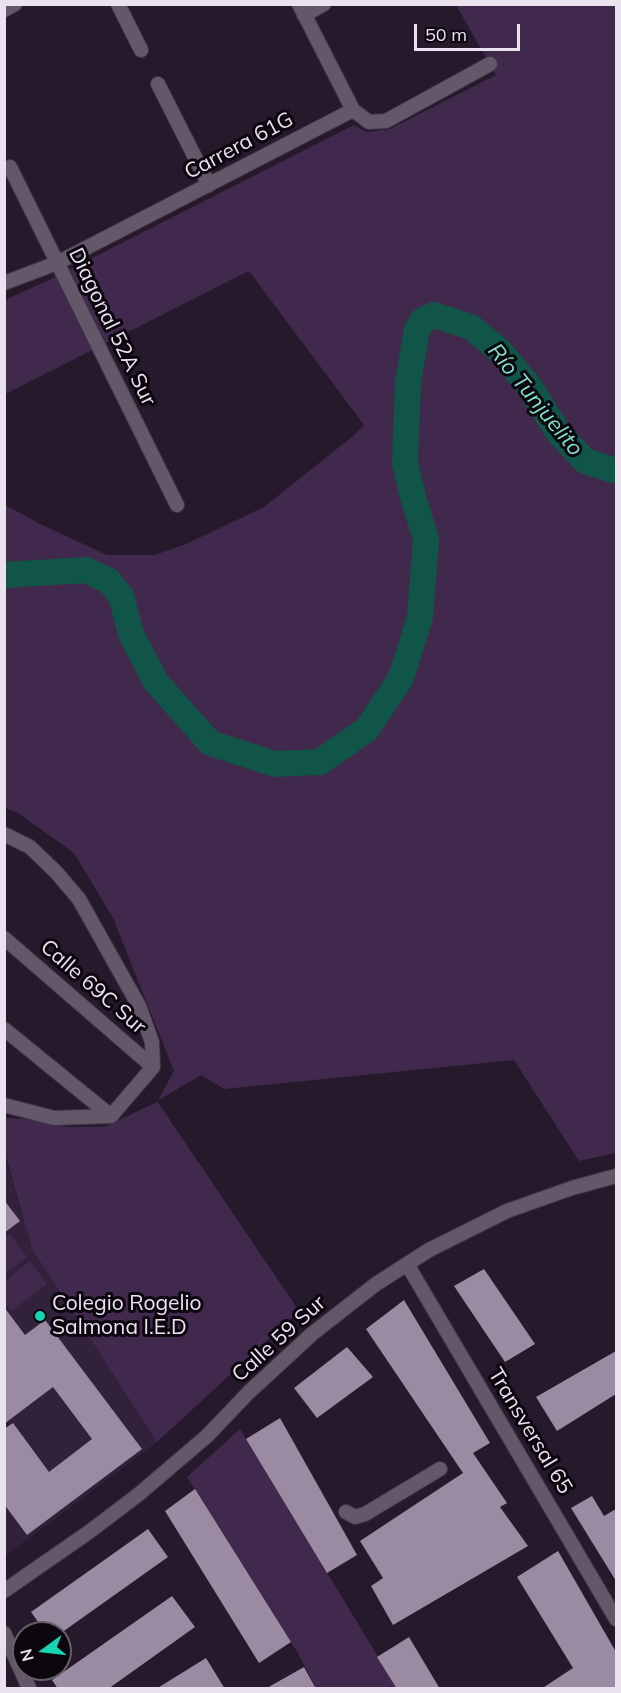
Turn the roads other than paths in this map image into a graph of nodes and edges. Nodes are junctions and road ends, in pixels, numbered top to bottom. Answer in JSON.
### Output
{"nodes":[{"id":1,"x":15,"y":4,"type":"edge"},
{"id":2,"x":118,"y":4,"type":"edge"},
{"id":3,"x":324,"y":4,"type":"edge"},
{"id":4,"x":4,"y":10,"type":"edge"},
{"id":5,"x":301,"y":10,"type":"edge"},
{"id":6,"x":141,"y":50,"type":"dead end"},
{"id":7,"x":490,"y":64,"type":"dead end"},
{"id":8,"x":158,"y":84,"type":"dead end"},
{"id":9,"x":353,"y":110,"type":"junction"},
{"id":10,"x":10,"y":167,"type":"dead end"},
{"id":11,"x":209,"y":185,"type":"junction"},
{"id":12,"x":57,"y":263,"type":"junction"},
{"id":13,"x":4,"y":283,"type":"edge"},
{"id":14,"x":177,"y":505,"type":"dead end"},
{"id":15,"x":4,"y":834,"type":"edge"},
{"id":16,"x":4,"y":938,"type":"edge"},
{"id":17,"x":4,"y":1029,"type":"edge"},
{"id":18,"x":153,"y":1067,"type":"junction"},
{"id":19,"x":4,"y":1105,"type":"edge"},
{"id":20,"x":111,"y":1116,"type":"junction"},
{"id":21,"x":616,"y":1176,"type":"edge"},
{"id":22,"x":407,"y":1264,"type":"junction"},
{"id":23,"x":440,"y":1469,"type":"dead end"},
{"id":24,"x":346,"y":1512,"type":"dead end"},
{"id":25,"x":4,"y":1591,"type":"edge"},
{"id":26,"x":616,"y":1619,"type":"edge"},
{"id":27,"x":4,"y":1633,"type":"edge"},
{"id":28,"x":29,"y":1689,"type":"edge"}],
"edges":[{"from":1,"to":4,"type":"street"},
{"from":2,"to":6,"type":"street"},
{"from":3,"to":5,"type":"street"},
{"from":5,"to":9,"type":"street"},
{"from":7,"to":9,"type":"street"},
{"from":8,"to":11,"type":"street"},
{"from":9,"to":11,"type":"street","name":"Carrera 61G"},
{"from":10,"to":12,"type":"street","name":"Diagonal 52A Sur"},
{"from":11,"to":12,"type":"street","name":"Carrera 61G"},
{"from":12,"to":13,"type":"street","name":"Carrera 61G"},
{"from":12,"to":14,"type":"street","name":"Diagonal 52A Sur"},
{"from":15,"to":18,"type":"street"},
{"from":16,"to":18,"type":"street","name":"Calle 69C Sur"},
{"from":17,"to":20,"type":"street"},
{"from":18,"to":20,"type":"street"},
{"from":19,"to":20,"type":"street"},
{"from":21,"to":22,"type":"street","name":"Calle 59 Sur"},
{"from":22,"to":25,"type":"street","name":"Calle 59 Sur"},
{"from":22,"to":26,"type":"street","name":"Transversal 65"},
{"from":23,"to":24,"type":"street"},
{"from":27,"to":28,"type":"street"}]}
